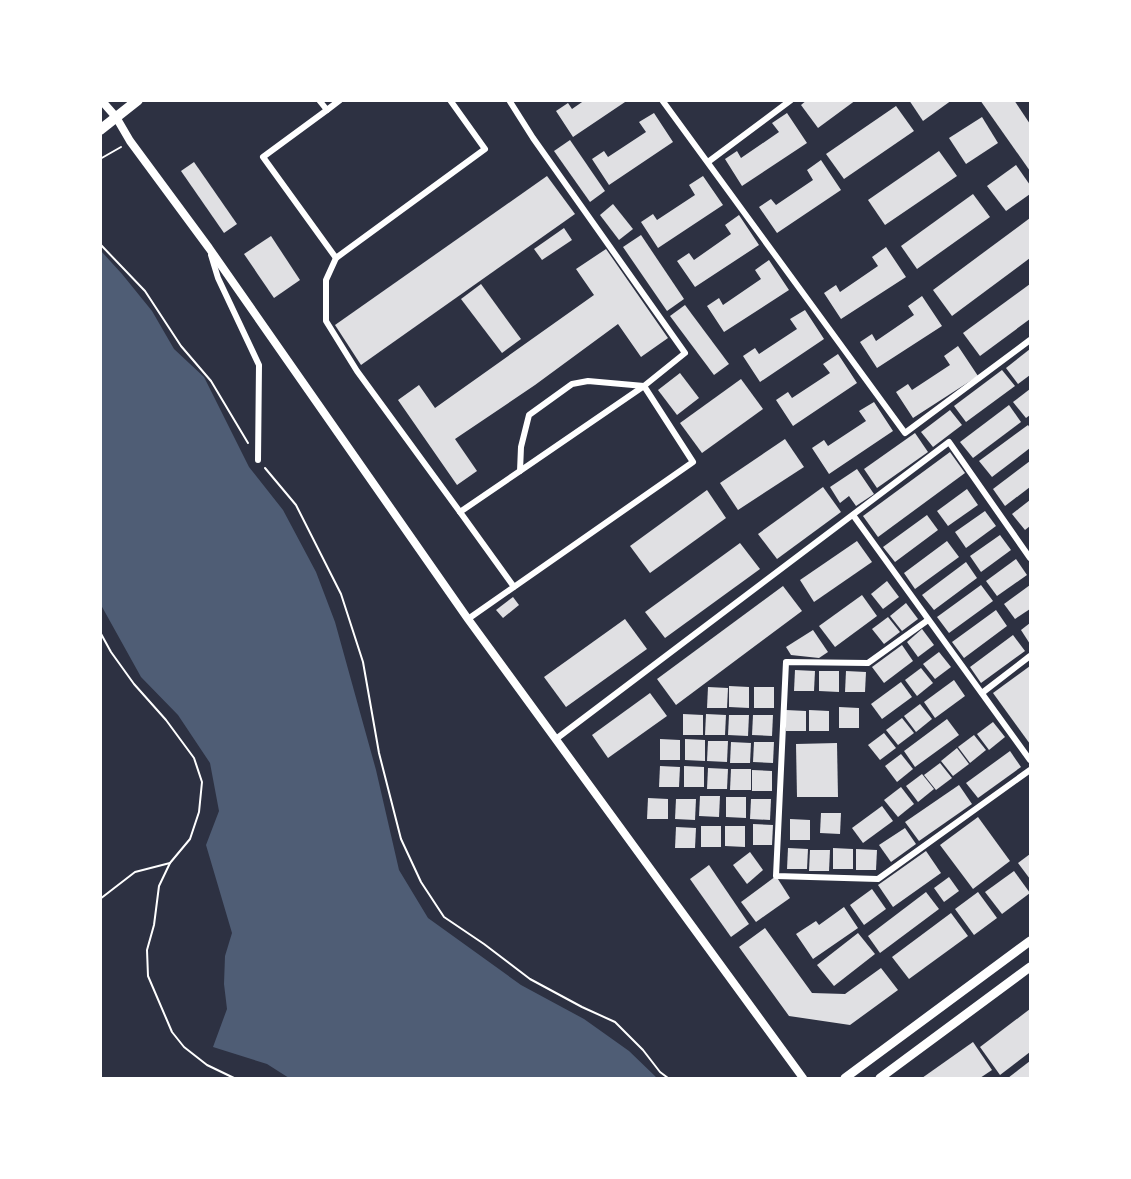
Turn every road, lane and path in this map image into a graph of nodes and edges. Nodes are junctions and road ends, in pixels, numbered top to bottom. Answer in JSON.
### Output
{"nodes":[{"id":1,"x":101,"y":100,"type":"edge"},
{"id":2,"x":138,"y":100,"type":"edge"},
{"id":3,"x":320,"y":100,"type":"edge"},
{"id":4,"x":340,"y":100,"type":"edge"},
{"id":5,"x":450,"y":100,"type":"edge"},
{"id":6,"x":509,"y":100,"type":"edge"},
{"id":7,"x":662,"y":100,"type":"edge"},
{"id":8,"x":791,"y":100,"type":"edge"},
{"id":9,"x":327,"y":110,"type":"junction"},
{"id":10,"x":116,"y":117,"type":"junction"},
{"id":11,"x":100,"y":130,"type":"edge"},
{"id":12,"x":130,"y":141,"type":"junction"},
{"id":13,"x":100,"y":159,"type":"edge"},
{"id":14,"x":708,"y":162,"type":"junction"},
{"id":15,"x":100,"y":244,"type":"edge"},
{"id":16,"x":209,"y":248,"type":"junction"},
{"id":17,"x":336,"y":258,"type":"junction"},
{"id":18,"x":1030,"y":340,"type":"edge"},
{"id":19,"x":644,"y":387,"type":"junction"},
{"id":20,"x":258,"y":460,"type":"junction"},
{"id":21,"x":520,"y":471,"type":"junction"},
{"id":22,"x":460,"y":512,"type":"junction"},
{"id":23,"x":853,"y":515,"type":"junction"},
{"id":24,"x":1030,"y":558,"type":"edge"},
{"id":25,"x":514,"y":587,"type":"junction"},
{"id":26,"x":468,"y":619,"type":"junction"},
{"id":27,"x":928,"y":620,"type":"junction"},
{"id":28,"x":100,"y":632,"type":"edge"},
{"id":29,"x":1030,"y":656,"type":"edge"},
{"id":30,"x":982,"y":693,"type":"junction"},
{"id":31,"x":556,"y":739,"type":"junction"},
{"id":32,"x":1030,"y":760,"type":"edge"},
{"id":33,"x":1030,"y":770,"type":"edge"},
{"id":34,"x":170,"y":863,"type":"junction"},
{"id":35,"x":100,"y":899,"type":"edge"},
{"id":36,"x":1030,"y":941,"type":"edge"},
{"id":37,"x":1030,"y":967,"type":"edge"},
{"id":38,"x":234,"y":1078,"type":"edge"},
{"id":39,"x":668,"y":1078,"type":"edge"},
{"id":40,"x":803,"y":1078,"type":"edge"},
{"id":41,"x":845,"y":1078,"type":"edge"},
{"id":42,"x":880,"y":1078,"type":"edge"}],
"edges":[{"from":1,"to":10,"type":"street"},
{"from":2,"to":10,"type":"main road"},
{"from":3,"to":9,"type":"street"},
{"from":4,"to":9,"type":"street"},
{"from":5,"to":17,"type":"street"},
{"from":6,"to":19,"type":"street"},
{"from":7,"to":14,"type":"street"},
{"from":8,"to":14,"type":"street"},
{"from":9,"to":17,"type":"street"},
{"from":10,"to":11,"type":"main road"},
{"from":10,"to":12,"type":"street"},
{"from":12,"to":13,"type":"path"},
{"from":12,"to":16,"type":"street"},
{"from":14,"to":18,"type":"street"},
{"from":15,"to":20,"type":"path"},
{"from":16,"to":20,"type":"street"},
{"from":16,"to":26,"type":"street"},
{"from":17,"to":22,"type":"street"},
{"from":19,"to":21,"type":"street"},
{"from":19,"to":21,"type":"street"},
{"from":19,"to":25,"type":"street"},
{"from":20,"to":39,"type":"path"},
{"from":21,"to":22,"type":"street"},
{"from":22,"to":25,"type":"street"},
{"from":23,"to":24,"type":"street"},
{"from":23,"to":27,"type":"street"},
{"from":23,"to":31,"type":"street"},
{"from":25,"to":26,"type":"street"},
{"from":26,"to":31,"type":"street"},
{"from":27,"to":30,"type":"street"},
{"from":27,"to":33,"type":"street"},
{"from":28,"to":34,"type":"path"},
{"from":29,"to":30,"type":"street"},
{"from":30,"to":32,"type":"street"},
{"from":31,"to":40,"type":"street"},
{"from":34,"to":35,"type":"path"},
{"from":34,"to":38,"type":"path"},
{"from":36,"to":41,"type":"main road"},
{"from":37,"to":42,"type":"main road"}]}
